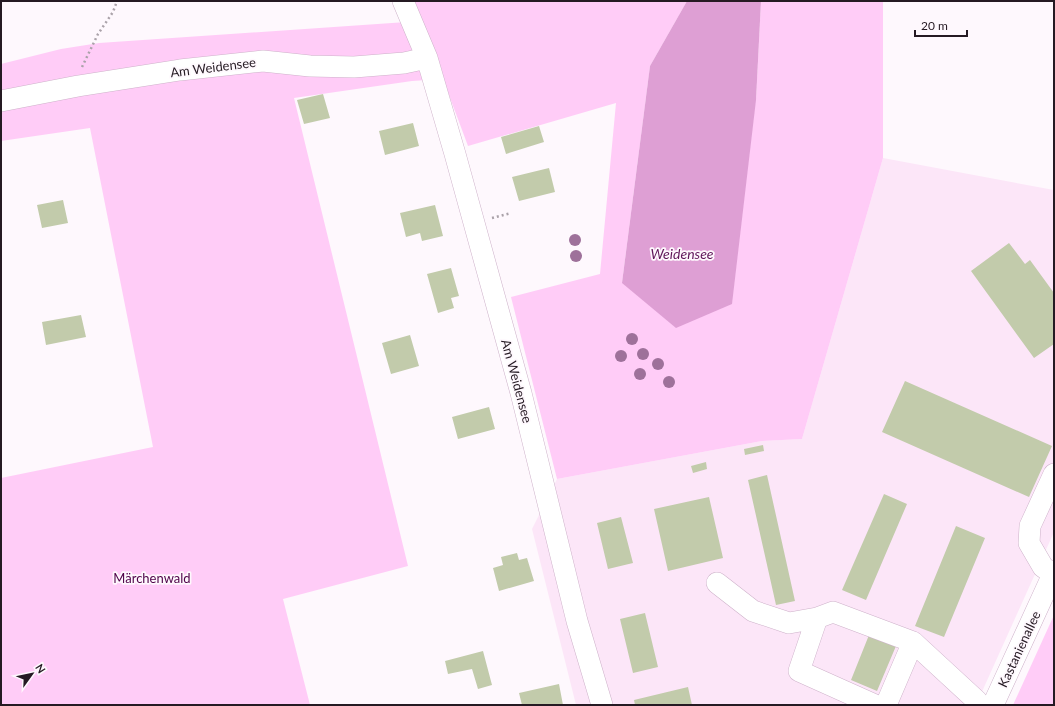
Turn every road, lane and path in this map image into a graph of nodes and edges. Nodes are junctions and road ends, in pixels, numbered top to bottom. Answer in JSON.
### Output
{"nodes":[{"id":1,"x":117,"y":1,"type":"edge"},
{"id":2,"x":403,"y":1,"type":"edge"},
{"id":3,"x":427,"y":58,"type":"junction"},
{"id":4,"x":78,"y":86,"type":"junction"},
{"id":5,"x":1,"y":101,"type":"edge"},
{"id":6,"x":1054,"y":474,"type":"edge"},
{"id":7,"x":1054,"y":573,"type":"edge"},
{"id":8,"x":717,"y":583,"type":"dead end"},
{"id":9,"x":817,"y":618,"type":"junction"},
{"id":10,"x":913,"y":642,"type":"junction"},
{"id":11,"x":602,"y":705,"type":"edge"},
{"id":12,"x":875,"y":705,"type":"edge"},
{"id":13,"x":886,"y":705,"type":"edge"},
{"id":14,"x":979,"y":705,"type":"edge"},
{"id":15,"x":993,"y":705,"type":"edge"}],
"edges":[{"from":1,"to":4,"type":"path"},
{"from":2,"to":3,"type":"street","name":"Am Weidensee"},
{"from":3,"to":4,"type":"street","name":"Am Weidensee"},
{"from":3,"to":11,"type":"street","name":"Am Weidensee"},
{"from":4,"to":5,"type":"street","name":"Am Weidensee"},
{"from":6,"to":7,"type":"street"},
{"from":7,"to":15,"type":"street","name":"Kastanienallee"},
{"from":8,"to":9,"type":"street"},
{"from":9,"to":10,"type":"street"},
{"from":9,"to":12,"type":"street"},
{"from":10,"to":13,"type":"street"},
{"from":10,"to":14,"type":"street"}]}
